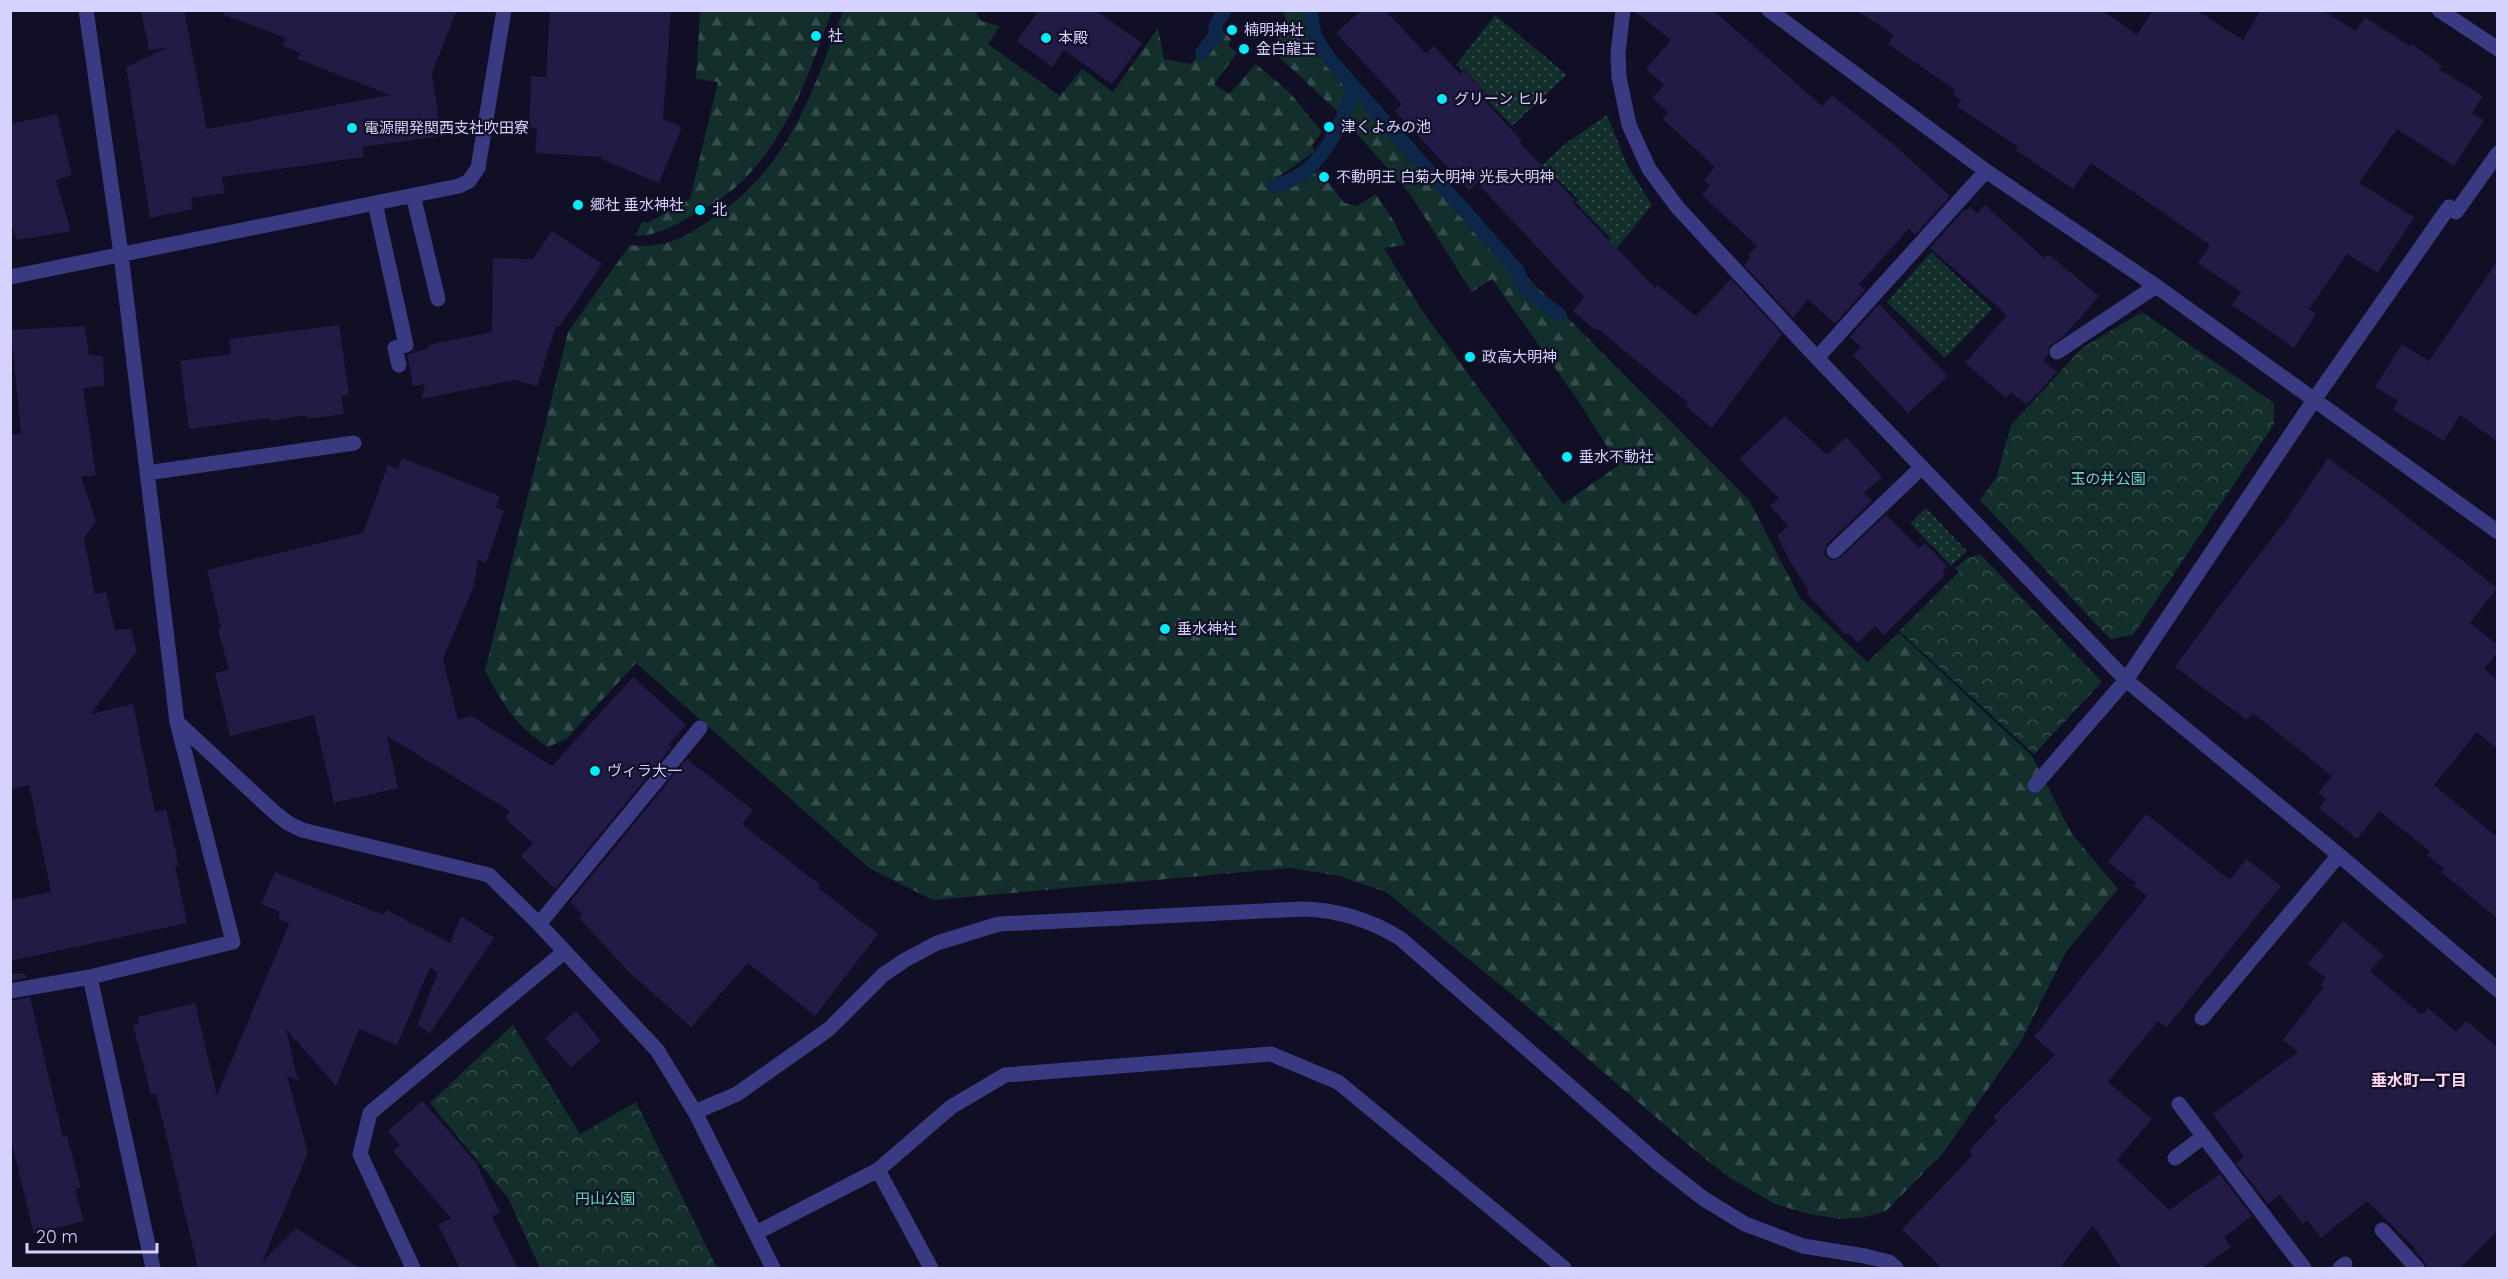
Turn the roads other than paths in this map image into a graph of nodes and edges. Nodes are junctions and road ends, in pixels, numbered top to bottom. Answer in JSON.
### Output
{"nodes":[{"id":1,"x":86,"y":10,"type":"edge"},
{"id":2,"x":504,"y":10,"type":"edge"},
{"id":3,"x":1623,"y":10,"type":"edge"},
{"id":4,"x":1770,"y":10,"type":"edge"},
{"id":5,"x":2439,"y":10,"type":"edge"},
{"id":6,"x":2498,"y":49,"type":"edge"},
{"id":7,"x":2498,"y":153,"type":"edge"},
{"id":8,"x":1986,"y":171,"type":"junction"},
{"id":9,"x":413,"y":195,"type":"junction"},
{"id":10,"x":375,"y":203,"type":"junction"},
{"id":11,"x":121,"y":254,"type":"junction"},
{"id":12,"x":10,"y":277,"type":"edge"},
{"id":13,"x":2156,"y":286,"type":"junction"},
{"id":14,"x":438,"y":299,"type":"dead end"},
{"id":15,"x":2057,"y":352,"type":"dead end"},
{"id":16,"x":1817,"y":358,"type":"junction"},
{"id":17,"x":399,"y":365,"type":"dead end"},
{"id":18,"x":2314,"y":400,"type":"junction"},
{"id":19,"x":354,"y":442,"type":"dead end"},
{"id":20,"x":1922,"y":467,"type":"junction"},
{"id":21,"x":147,"y":473,"type":"junction"},
{"id":22,"x":2498,"y":532,"type":"edge"},
{"id":23,"x":1834,"y":551,"type":"dead end"},
{"id":24,"x":2126,"y":680,"type":"junction"},
{"id":25,"x":177,"y":722,"type":"junction"},
{"id":26,"x":700,"y":728,"type":"dead end"},
{"id":27,"x":2035,"y":785,"type":"dead end"},
{"id":28,"x":2339,"y":855,"type":"junction"},
{"id":29,"x":539,"y":924,"type":"junction"},
{"id":30,"x":564,"y":952,"type":"junction"},
{"id":31,"x":90,"y":977,"type":"junction"},
{"id":32,"x":2498,"y":990,"type":"edge"},
{"id":33,"x":10,"y":991,"type":"edge"},
{"id":34,"x":2202,"y":1018,"type":"dead end"},
{"id":35,"x":2180,"y":1104,"type":"dead end"},
{"id":36,"x":695,"y":1112,"type":"junction"},
{"id":37,"x":2204,"y":1136,"type":"junction"},
{"id":38,"x":2175,"y":1158,"type":"dead end"},
{"id":39,"x":879,"y":1170,"type":"junction"},
{"id":40,"x":2382,"y":1230,"type":"dead end"},
{"id":41,"x":756,"y":1233,"type":"junction"},
{"id":42,"x":153,"y":1269,"type":"edge"},
{"id":43,"x":413,"y":1269,"type":"edge"},
{"id":44,"x":773,"y":1269,"type":"edge"},
{"id":45,"x":931,"y":1269,"type":"edge"},
{"id":46,"x":1564,"y":1269,"type":"edge"},
{"id":47,"x":1896,"y":1269,"type":"edge"},
{"id":48,"x":2304,"y":1269,"type":"edge"},
{"id":49,"x":2418,"y":1269,"type":"edge"}],
"edges":[{"from":1,"to":11,"type":"street"},
{"from":2,"to":9,"type":"street"},
{"from":3,"to":16,"type":"street"},
{"from":4,"to":8,"type":"street"},
{"from":5,"to":6,"type":"street"},
{"from":7,"to":18,"type":"street"},
{"from":8,"to":13,"type":"street"},
{"from":8,"to":16,"type":"street"},
{"from":9,"to":10,"type":"street"},
{"from":9,"to":14,"type":"street"},
{"from":10,"to":11,"type":"street"},
{"from":10,"to":17,"type":"street"},
{"from":11,"to":12,"type":"street"},
{"from":11,"to":21,"type":"street"},
{"from":13,"to":15,"type":"street"},
{"from":13,"to":18,"type":"street"},
{"from":16,"to":20,"type":"street"},
{"from":18,"to":22,"type":"street"},
{"from":18,"to":24,"type":"street"},
{"from":19,"to":21,"type":"street"},
{"from":20,"to":23,"type":"street"},
{"from":20,"to":24,"type":"street"},
{"from":21,"to":25,"type":"street"},
{"from":24,"to":27,"type":"street"},
{"from":24,"to":28,"type":"street"},
{"from":25,"to":29,"type":"street"},
{"from":25,"to":31,"type":"street"},
{"from":26,"to":29,"type":"street"},
{"from":28,"to":32,"type":"street"},
{"from":28,"to":34,"type":"street"},
{"from":29,"to":30,"type":"street"},
{"from":30,"to":36,"type":"street"},
{"from":30,"to":43,"type":"street"},
{"from":31,"to":33,"type":"street"},
{"from":31,"to":42,"type":"street"},
{"from":35,"to":37,"type":"street"},
{"from":36,"to":41,"type":"street"},
{"from":36,"to":47,"type":"street"},
{"from":37,"to":38,"type":"street"},
{"from":37,"to":48,"type":"street"},
{"from":39,"to":41,"type":"street"},
{"from":39,"to":45,"type":"street"},
{"from":39,"to":46,"type":"street"},
{"from":40,"to":49,"type":"street"},
{"from":41,"to":44,"type":"street"}]}
